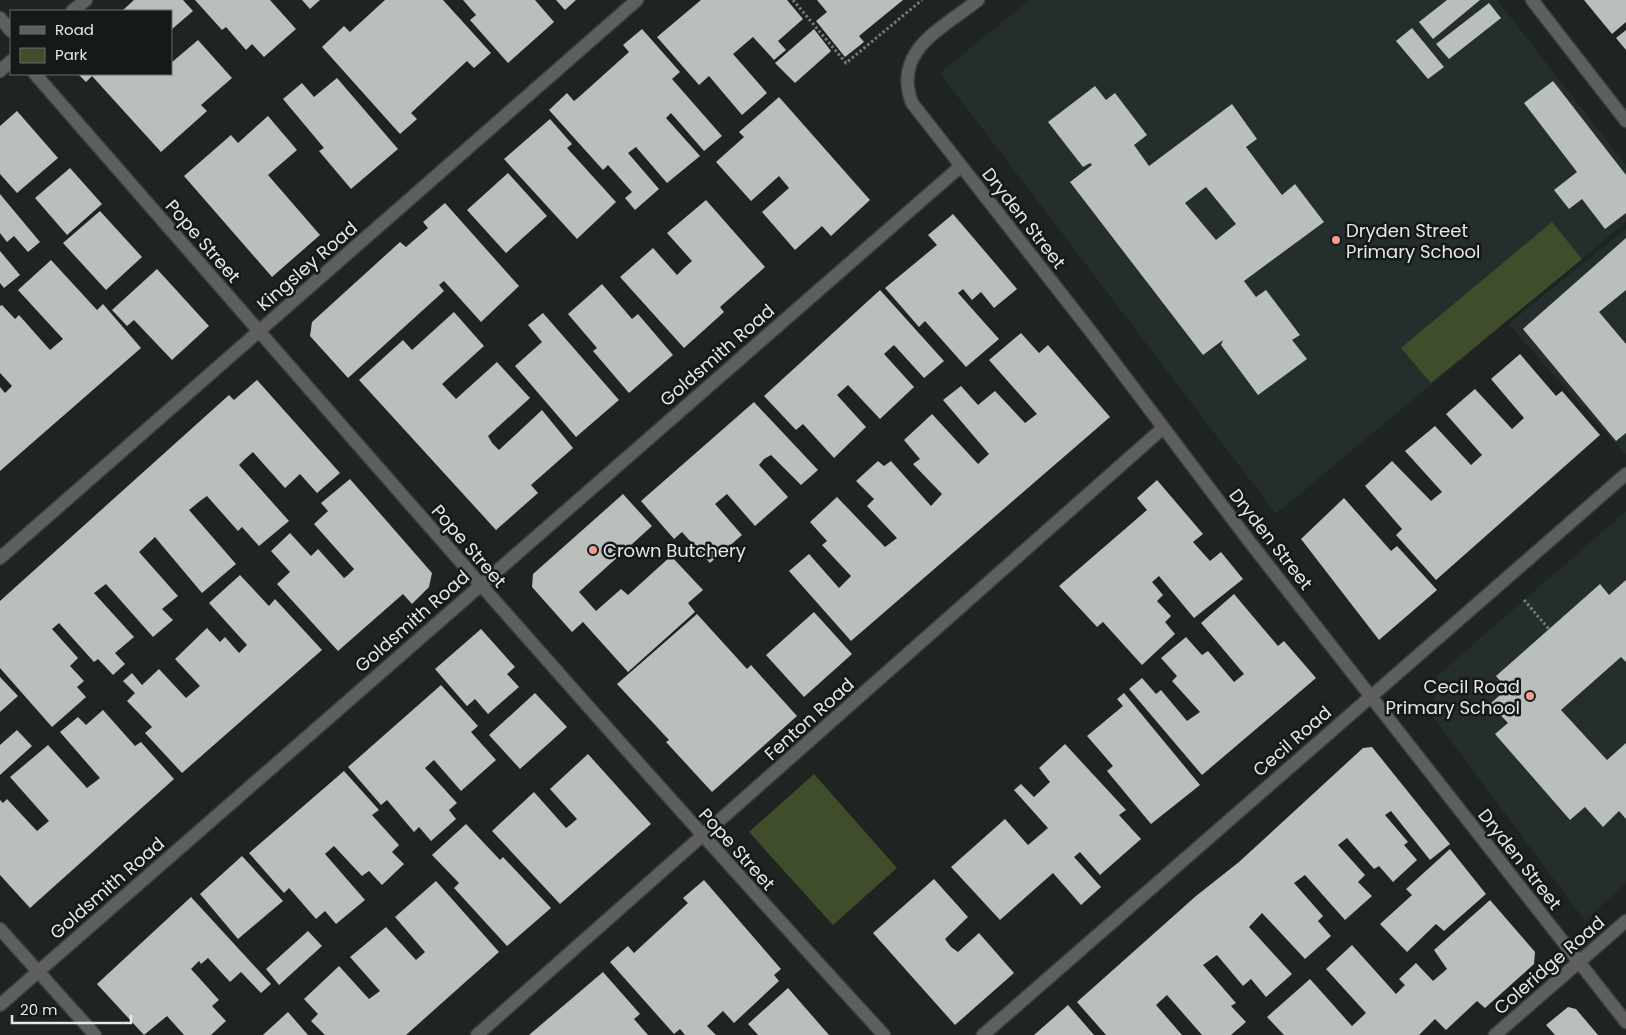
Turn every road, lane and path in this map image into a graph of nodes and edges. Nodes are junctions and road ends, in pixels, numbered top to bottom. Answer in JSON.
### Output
{"nodes":[{"id":1,"x":86,"y":0,"type":"edge"},
{"id":2,"x":636,"y":0,"type":"edge"},
{"id":3,"x":793,"y":0,"type":"edge"},
{"id":4,"x":922,"y":0,"type":"edge"},
{"id":5,"x":978,"y":0,"type":"edge"},
{"id":6,"x":1532,"y":0,"type":"edge"},
{"id":7,"x":73,"y":10,"type":"edge"},
{"id":8,"x":0,"y":18,"type":"edge"},
{"id":9,"x":10,"y":30,"type":"edge"},
{"id":10,"x":10,"y":62,"type":"edge"},
{"id":11,"x":0,"y":71,"type":"edge"},
{"id":12,"x":36,"y":75,"type":"edge"},
{"id":13,"x":1626,"y":121,"type":"edge"},
{"id":14,"x":961,"y":166,"type":"junction"},
{"id":15,"x":258,"y":332,"type":"junction"},
{"id":16,"x":1163,"y":428,"type":"junction"},
{"id":17,"x":1626,"y":474,"type":"edge"},
{"id":18,"x":0,"y":558,"type":"edge"},
{"id":19,"x":1505,"y":579,"type":"junction"},
{"id":20,"x":480,"y":585,"type":"junction"},
{"id":21,"x":1549,"y":629,"type":"dead end"},
{"id":22,"x":1372,"y":695,"type":"junction"},
{"id":23,"x":702,"y":838,"type":"junction"},
{"id":24,"x":1626,"y":920,"type":"edge"},
{"id":25,"x":0,"y":929,"type":"edge"},
{"id":26,"x":1578,"y":962,"type":"junction"},
{"id":27,"x":38,"y":972,"type":"junction"},
{"id":28,"x":0,"y":1005,"type":"edge"},
{"id":29,"x":1626,"y":1022,"type":"edge"},
{"id":30,"x":95,"y":1035,"type":"edge"},
{"id":31,"x":477,"y":1035,"type":"edge"},
{"id":32,"x":884,"y":1035,"type":"edge"},
{"id":33,"x":983,"y":1035,"type":"edge"},
{"id":34,"x":1495,"y":1035,"type":"edge"}],
"edges":[{"from":1,"to":7,"type":"street"},
{"from":2,"to":15,"type":"street","name":"Kingsley Road"},
{"from":3,"to":4,"type":"path"},
{"from":5,"to":14,"type":"street","name":"Dryden Street"},
{"from":6,"to":13,"type":"street"},
{"from":8,"to":9,"type":"street"},
{"from":10,"to":11,"type":"street"},
{"from":12,"to":15,"type":"street","name":"Pope Street"},
{"from":14,"to":16,"type":"street","name":"Dryden Street"},
{"from":14,"to":20,"type":"street","name":"Goldsmith Road"},
{"from":15,"to":18,"type":"street","name":"Kingsley Road"},
{"from":15,"to":20,"type":"street","name":"Pope Street"},
{"from":16,"to":22,"type":"street","name":"Dryden Street"},
{"from":16,"to":23,"type":"street","name":"Fenton Road"},
{"from":17,"to":19,"type":"street","name":"Cecil Road"},
{"from":19,"to":21,"type":"path"},
{"from":19,"to":22,"type":"street","name":"Cecil Road"},
{"from":20,"to":23,"type":"street","name":"Pope Street"},
{"from":20,"to":27,"type":"street","name":"Goldsmith Road"},
{"from":22,"to":26,"type":"street","name":"Dryden Street"},
{"from":22,"to":33,"type":"street","name":"Cecil Road"},
{"from":23,"to":31,"type":"street","name":"Fenton Road"},
{"from":23,"to":32,"type":"street","name":"Pope Street"},
{"from":24,"to":26,"type":"street","name":"Coleridge Road"},
{"from":25,"to":27,"type":"street"},
{"from":26,"to":29,"type":"street","name":"Dryden Street"},
{"from":26,"to":34,"type":"street","name":"Coleridge Road"},
{"from":27,"to":28,"type":"street","name":"Goldsmith Road"},
{"from":27,"to":30,"type":"street"}]}
